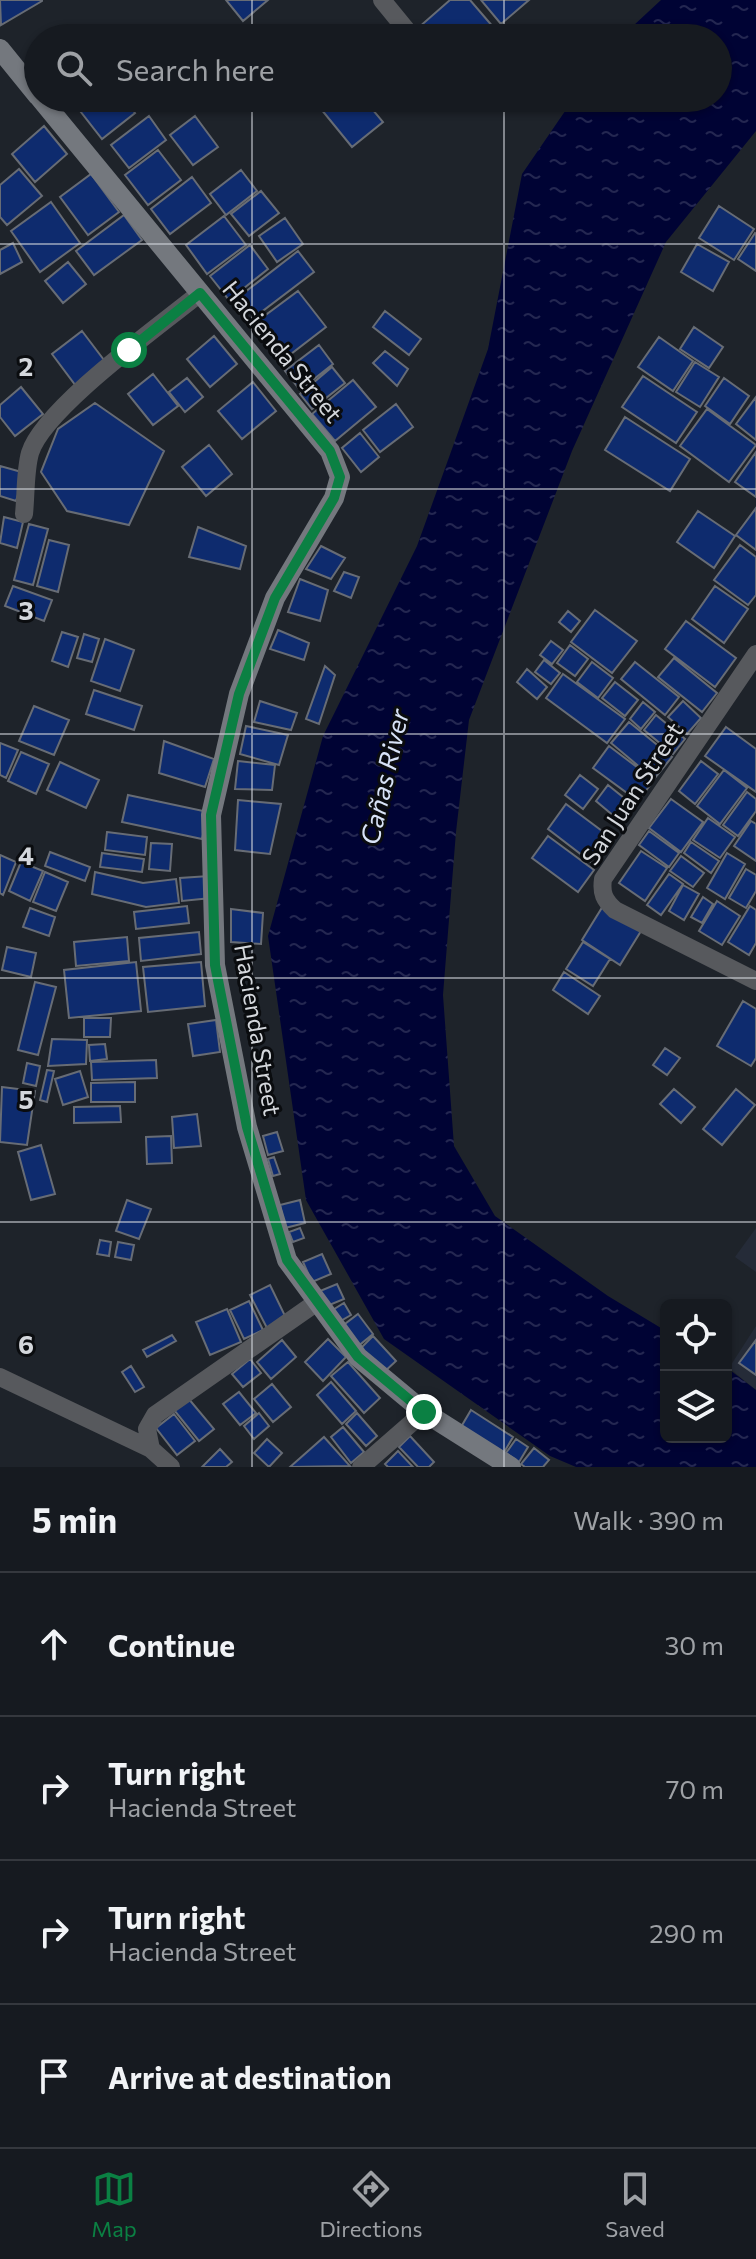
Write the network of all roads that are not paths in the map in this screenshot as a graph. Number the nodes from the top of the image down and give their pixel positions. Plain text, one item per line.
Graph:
1 (382, 0) edge
2 (402, 24) edge
3 (0, 49) edge
4 (24, 79) edge
5 (51, 112) edge
6 (200, 293) junction
7 (24, 514) dead end
8 (756, 654) edge
9 (756, 981) edge
10 (317, 1302) junction
11 (0, 1377) edge
12 (424, 1412) junction
13 (151, 1449) junction
14 (171, 1467) edge
15 (361, 1467) edge
16 (511, 1467) edge

1 - 2 street
3 - 4 street, Hacienda Street
5 - 6 street, Hacienda Street
6 - 7 street
6 - 10 street, Hacienda Street
8 - 9 street, San Juan Street
10 - 12 street, Hacienda Street
10 - 13 street
11 - 13 street
12 - 15 street
12 - 16 street, Hacienda Street
13 - 14 street

